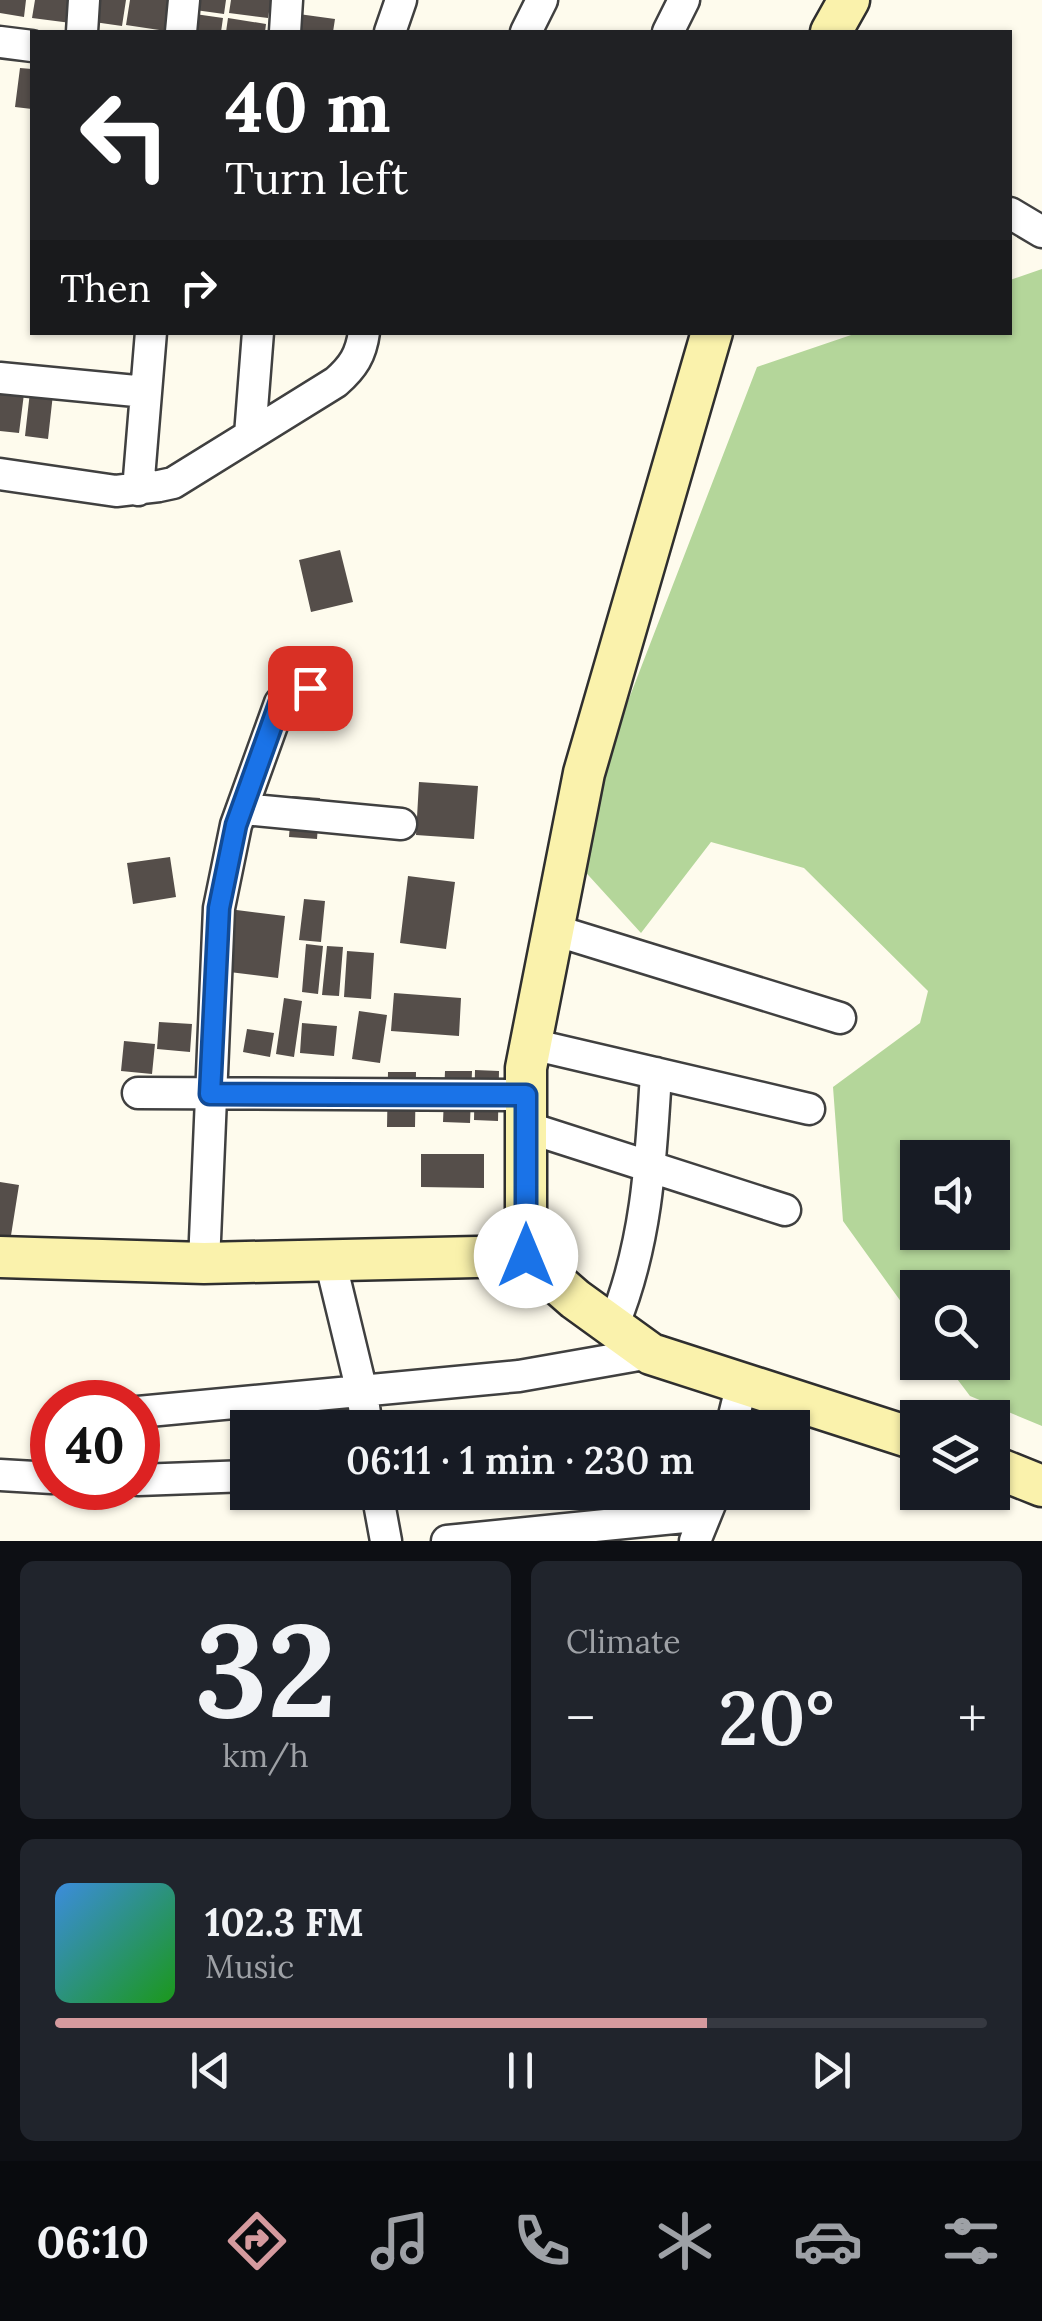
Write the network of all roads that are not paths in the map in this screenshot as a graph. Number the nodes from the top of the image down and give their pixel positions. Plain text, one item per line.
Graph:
1 (84, 0) edge
2 (184, 0) edge
3 (287, 0) edge
4 (401, 0) edge
5 (542, 0) edge
6 (684, 0) edge
7 (850, 0) edge
8 (82, 30) edge
9 (181, 30) edge
10 (285, 30) edge
11 (391, 30) edge
12 (527, 30) edge
13 (669, 30) edge
14 (833, 30) edge
15 (0, 42) edge
16 (30, 46) edge
17 (1012, 215) edge
18 (1042, 232) edge
19 (152, 335) edge
20 (258, 335) edge
21 (364, 335) edge
22 (711, 335) edge
23 (0, 378) edge
24 (146, 392) junction
25 (250, 435) junction
26 (0, 474) edge
27 (138, 490) junction
28 (331, 683) dead end
29 (242, 810) junction
30 (401, 824) dead end
31 (554, 930) junction
32 (840, 1018) dead end
33 (531, 1044) junction
34 (656, 1072) junction
35 (138, 1093) dead end
36 (210, 1094) junction
37 (810, 1109) dead end
38 (526, 1111) junction
39 (650, 1166) junction
40 (786, 1210) dead end
41 (526, 1256) junction
42 (0, 1258) edge
43 (330, 1260) junction
44 (204, 1262) junction
45 (613, 1326) junction
46 (650, 1353) junction
47 (742, 1383) junction
48 (362, 1392) junction
49 (160, 1410) edge
50 (364, 1410) edge
51 (736, 1410) edge
52 (900, 1434) edge
53 (1010, 1473) edge
54 (0, 1476) edge
55 (30, 1477) edge
56 (230, 1477) edge
57 (160, 1479) edge
58 (1042, 1486) edge
59 (380, 1510) edge
60 (690, 1529) edge
61 (386, 1541) edge
62 (447, 1541) edge

1 - 8 street
2 - 9 street
3 - 10 street
4 - 11 street
5 - 12 street
6 - 13 street
7 - 14 street
15 - 16 street
17 - 18 street
19 - 24 street
20 - 25 street
21 - 25 street
22 - 31 street
23 - 24 street
24 - 27 street
25 - 27 street
26 - 27 street
28 - 29 street
29 - 30 street
29 - 36 street
31 - 32 street
31 - 33 street
33 - 34 street
33 - 38 street
34 - 37 street
34 - 39 street
35 - 36 street
36 - 38 street
36 - 44 street
38 - 39 street
38 - 41 street
39 - 40 street
39 - 45 street
41 - 43 street
41 - 45 street
42 - 44 street
43 - 44 street
43 - 48 street
45 - 46 street
46 - 47 street
46 - 48 street
47 - 51 street
47 - 52 street
48 - 49 street
48 - 50 street
53 - 58 street
54 - 55 street
56 - 57 street
59 - 61 street
60 - 62 street

